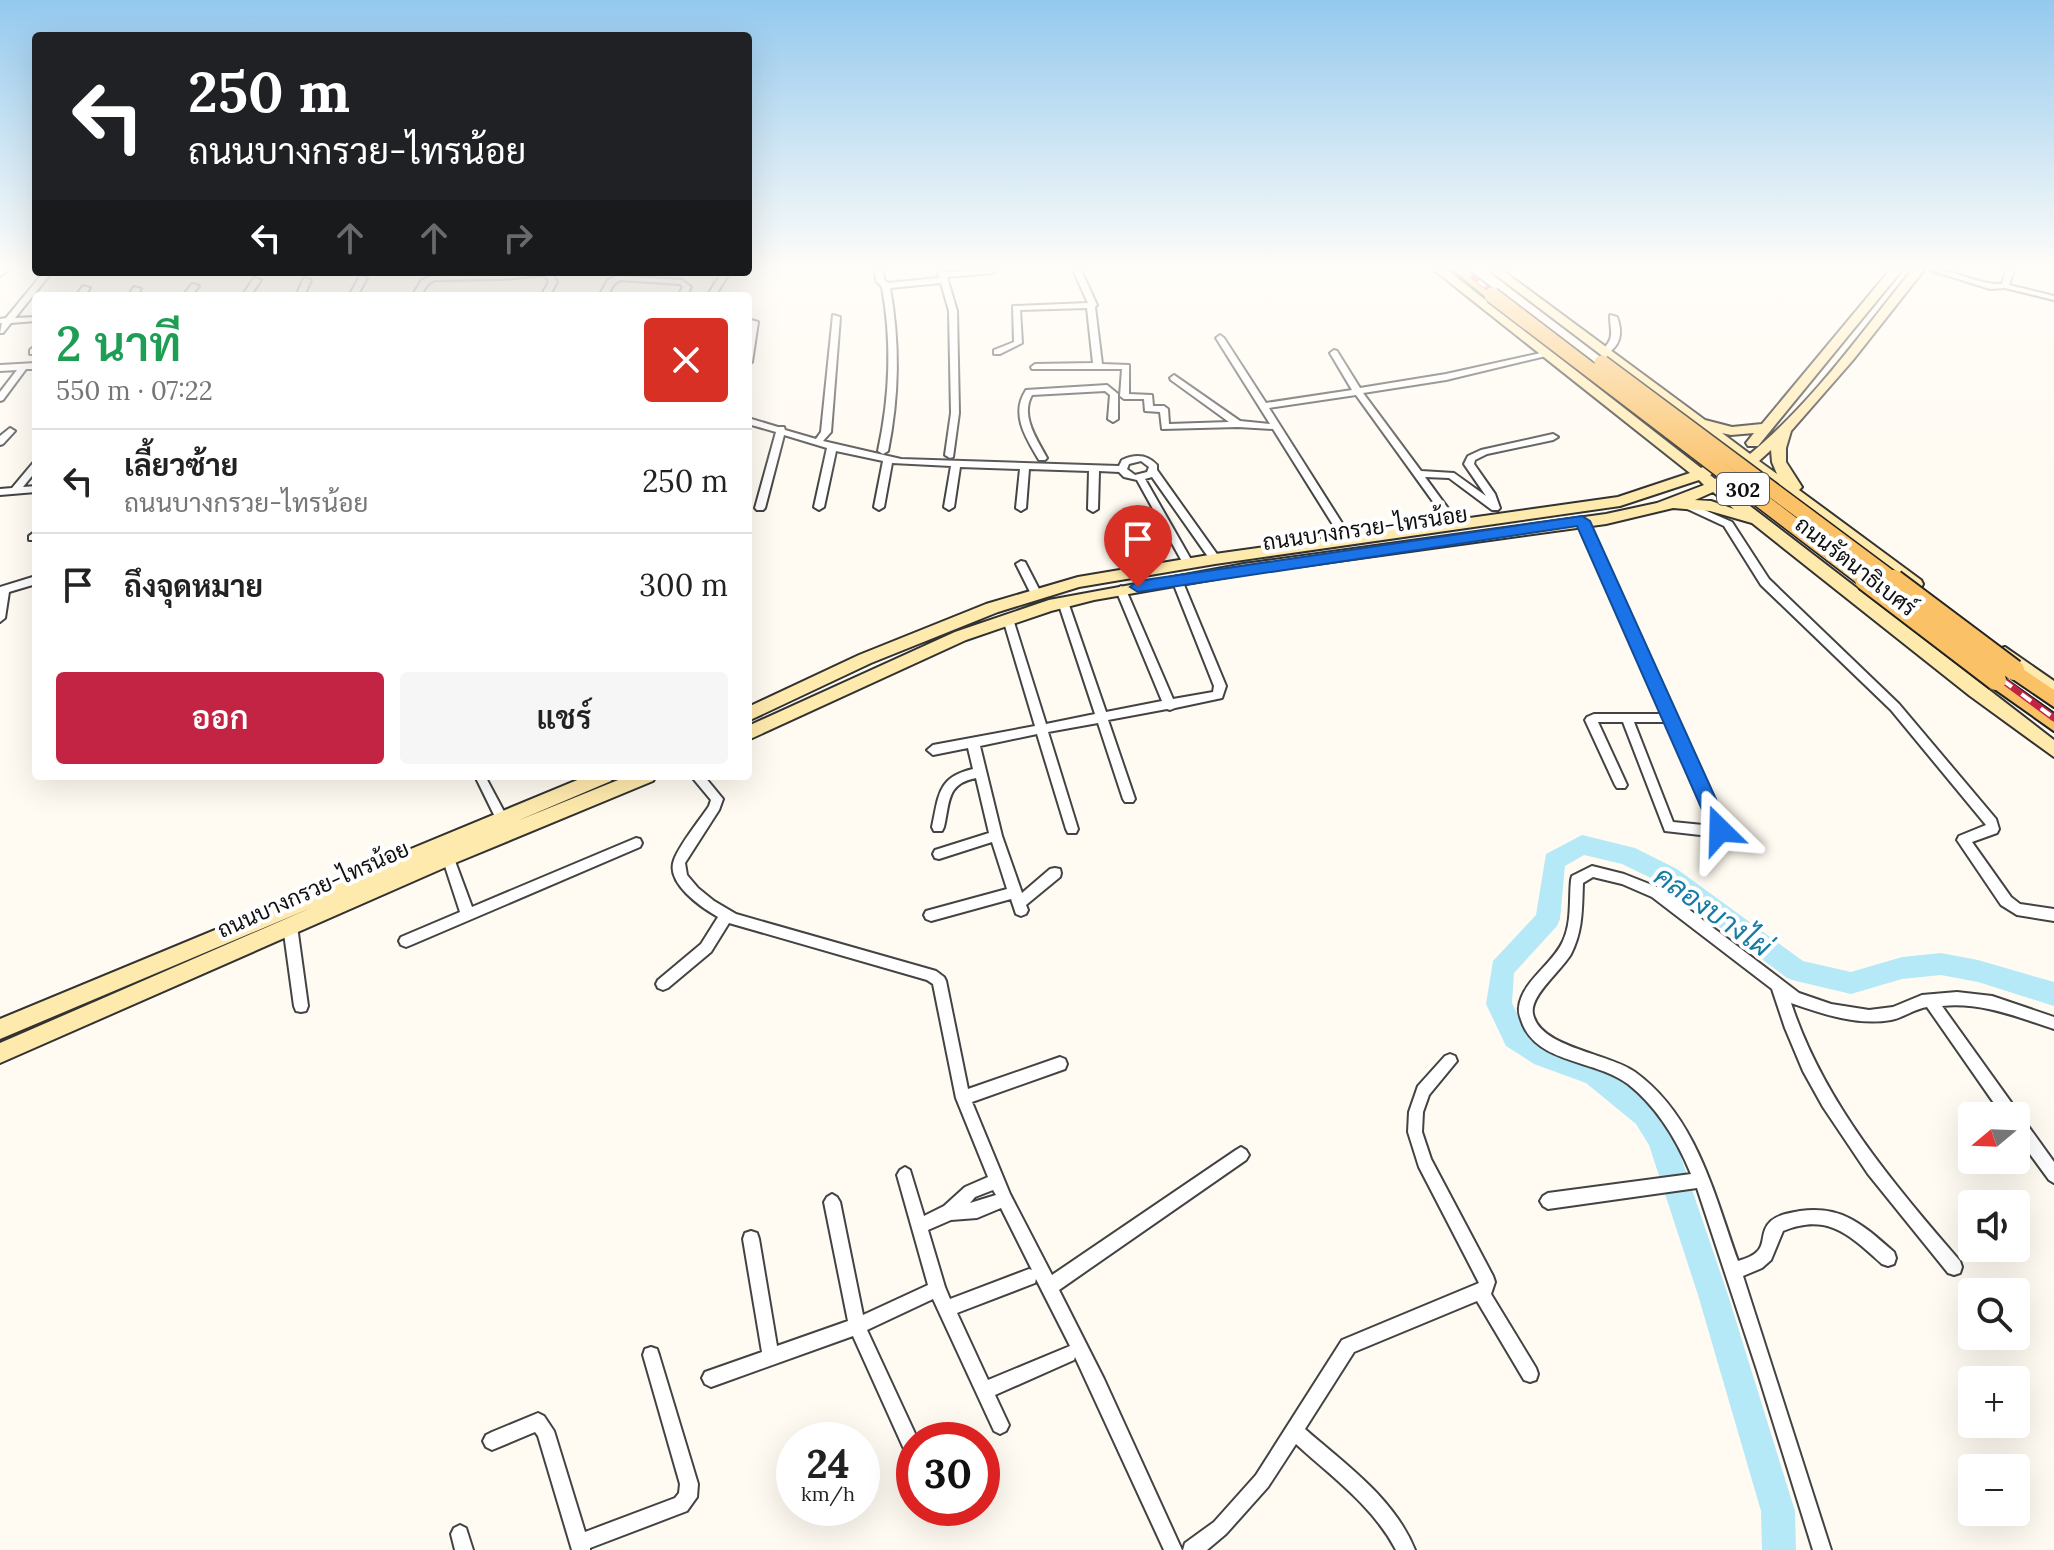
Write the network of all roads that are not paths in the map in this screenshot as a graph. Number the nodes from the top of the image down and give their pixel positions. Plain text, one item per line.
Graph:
1 (833, 342) edge
2 (891, 342) edge
3 (954, 342) edge
4 (1018, 342) edge
5 (1095, 342) edge
6 (1223, 342) edge
7 (1533, 342) edge
8 (1564, 342) edge
9 (1592, 342) edge
10 (1615, 342) edge
11 (1837, 342) edge
12 (1858, 342) edge
13 (997, 352) dead end
14 (1605, 352) junction
15 (1334, 353) dead end
16 (1547, 353) junction
17 (32, 366) edge
18 (1098, 366) junction
19 (23, 367) junction
20 (1035, 367) dead end
21 (0, 368) edge
22 (1174, 378) dead end
23 (1642, 381) junction
24 (1595, 391) junction
25 (1358, 392) junction
26 (0, 398) edge
27 (1667, 400) junction
28 (1263, 406) junction
29 (752, 413) edge
30 (1113, 419) dead end
31 (752, 422) edge
32 (1791, 423) junction
33 (1238, 424) junction
34 (1277, 427) junction
35 (1768, 427) junction
36 (781, 429) junction
37 (10, 431) dead end
38 (1553, 437) dead end
39 (821, 438) junction
40 (0, 442) edge
41 (1663, 444) junction
42 (832, 447) junction
43 (886, 455) junction
44 (1743, 457) junction
45 (1042, 458) junction
46 (953, 459) junction
47 (1025, 465) junction
48 (1123, 465) junction
49 (1094, 467) junction
50 (32, 470) edge
51 (1153, 471) junction
52 (1702, 473) junction
53 (1418, 474) junction
54 (1140, 478) junction
55 (1716, 485) junction
56 (1665, 486) junction
57 (32, 489) edge
58 (15, 490) junction
59 (0, 492) edge
60 (1679, 501) junction
61 (1493, 505) junction
62 (819, 507) dead end
63 (879, 507) dead end
64 (949, 507) dead end
65 (760, 508) dead end
66 (1021, 508) dead end
67 (1093, 509) dead end
68 (1820, 515) junction
69 (1503, 519) junction
70 (1582, 521) junction
71 (1194, 526) junction
72 (1456, 526) junction
73 (1766, 526) junction
74 (1170, 531) junction
75 (1849, 534) junction
76 (1349, 542) junction
77 (1802, 556) junction
78 (1215, 559) junction
79 (1188, 563) junction
80 (1021, 564) dead end
81 (1177, 580) junction
82 (32, 581) edge
83 (1121, 590) junction
84 (1036, 593) junction
85 (1063, 602) junction
86 (0, 618) edge
87 (1008, 619) junction
88 (2005, 675) junction
89 (2054, 690) edge
90 (2054, 700) edge
91 (1170, 706) junction
92 (752, 712) edge
93 (1104, 718) junction
94 (1627, 718) junction
95 (1671, 718) junction
96 (2021, 724) junction
97 (2054, 724) edge
98 (1041, 729) junction
99 (752, 731) edge
100 (973, 743) junction
101 (933, 750) dead end
102 (2054, 750) edge
103 (2054, 757) edge
104 (979, 772) junction
105 (482, 780) edge
106 (595, 780) edge
107 (637, 780) edge
108 (700, 780) edge
109 (1621, 785) dead end
110 (1129, 799) dead end
111 (502, 819) junction
112 (938, 827) dead end
113 (1072, 829) dead end
114 (996, 836) junction
115 (636, 843) dead end
116 (939, 854) dead end
117 (448, 857) junction
118 (1055, 873) dead end
119 (1018, 903) junction
120 (468, 915) junction
121 (931, 915) dead end
122 (2054, 915) edge
123 (726, 916) junction
124 (290, 926) junction
125 (406, 941) dead end
126 (663, 984) dead end
127 (1778, 985) junction
128 (1930, 1000) junction
129 (301, 1006) dead end
130 (2054, 1023) edge
131 (0, 1029) edge
132 (0, 1053) edge
133 (1450, 1061) dead end
134 (1060, 1064) dead end
135 (963, 1098) junction
136 (2002, 1102) edge
137 (2030, 1142) edge
138 (1241, 1155) dead end
139 (905, 1175) dead end
140 (2054, 1175) edge
141 (998, 1180) junction
142 (1695, 1182) junction
143 (1005, 1199) junction
144 (1548, 1201) dead end
145 (832, 1202) dead end
146 (950, 1212) junction
147 (919, 1226) junction
148 (751, 1239) dead end
149 (1888, 1258) dead end
150 (1954, 1267) dead end
151 (1733, 1270) junction
152 (1029, 1277) dead end
153 (1049, 1287) junction
154 (937, 1289) junction
155 (1480, 1291) junction
156 (946, 1309) junction
157 (857, 1326) junction
158 (1068, 1354) dead end
159 (651, 1355) dead end
160 (771, 1357) junction
161 (1530, 1374) dead end
162 (711, 1378) dead end
163 (984, 1391) junction
164 (900, 1422) edge
165 (999, 1422) edge
166 (1293, 1430) junction
167 (492, 1441) dead end
168 (580, 1546) edge
169 (1173, 1550) edge
170 (1192, 1550) edge
171 (1406, 1550) edge
172 (1822, 1550) edge

1 - 39 street
2 - 43 street
3 - 46 street
4 - 13 street
5 - 18 street
6 - 28 street
7 - 16 main road, ถนนรัตนาธิเบศร์ / 302
8 - 88 main road, ถนนรัตนาธิเบศร์ / 302, bridge
9 - 14 main road, ถนนรัตนาธิเบศร์ / 302
10 - 14 street
11 - 35 main road, ถนนบางกรวย-ไทรน้อย
12 - 32 main road, ถนนบางกรวย-ไทรน้อย
14 - 23 main road, ถนนรัตนาธิเบศร์ / 302
15 - 25 street
16 - 24 main road, ถนนรัตนาธิเบศร์ / 302
16 - 25 street
17 - 19 street
18 - 20 street
18 - 33 street
19 - 21 street
19 - 26 street
22 - 33 street
23 - 24 main road
23 - 27 main road, ถนนรัตนาธิเบศร์ / 302
24 - 41 main road, ถนนรัตนาธิเบศร์ / 302
25 - 28 street
25 - 53 street
27 - 35 main road
27 - 44 main road, ถนนรัตนาธิเบศร์ / 302
28 - 34 street
29 - 39 street
30 - 45 street
31 - 36 street
32 - 44 main road, ถนนบางกรวย-ไทรน้อย
32 - 68 main road
33 - 34 street
34 - 76 street
35 - 44 main road, ถนนบางกรวย-ไทรน้อย
36 - 39 street
36 - 65 street
37 - 40 street
38 - 61 street
39 - 42 street
39 - 43 street
41 - 52 main road, ถนนรัตนาธิเบศร์ / 302
41 - 56 main road
42 - 43 street
42 - 62 street
43 - 46 street
43 - 63 street
44 - 52 main road, ถนนบางกรวย-ไทรน้อย
44 - 55 main road, ถนนบางกรวย-ไทรน้อย
44 - 68 main road, ถนนรัตนาธิเบศร์ / 302
45 - 46 street
45 - 48 street
46 - 47 street
46 - 64 street
47 - 49 street
47 - 66 street
48 - 49 street
48 - 51 street
48 - 54 street
49 - 67 street
50 - 58 street
51 - 54 street
51 - 71 street
52 - 55 main road, ถนนรัตนาธิเบศร์ / 302
52 - 56 main road, ถนนบางกรวย-ไทรน้อย
53 - 61 street
53 - 72 street
54 - 74 street
55 - 60 main road, ถนนบางกรวย-ไทรน้อย
55 - 73 main road, ถนนรัตนาธิเบศร์ / 302
56 - 60 main road
56 - 69 main road, ถนนบางกรวย-ไทรน้อย
57 - 58 street
58 - 59 street
60 - 70 main road, ถนนบางกรวย-ไทรน้อย
60 - 73 main road
60 - 122 street
61 - 69 street
68 - 75 main road, ถนนรัตนาธิเบศร์ / 302
69 - 72 main road, ถนนบางกรวย-ไทรน้อย
70 - 81 main road, ถนนบางกรวย-ไทรน้อย
70 - 95 street
71 - 74 street
71 - 78 street
72 - 76 main road, ถนนบางกรวย-ไทรน้อย
73 - 77 main road, ถนนรัตนาธิเบศร์ / 302
74 - 79 street
75 - 77 main road
75 - 89 main road, ถนนรัตนาธิเบศร์ / 302
76 - 78 main road, ถนนบางกรวย-ไทรน้อย
77 - 96 main road, ถนนรัตนาธิเบศร์ / 302
78 - 79 main road, ถนนบางกรวย-ไทรน้อย
79 - 84 main road, ถนนบางกรวย-ไทรน้อย
80 - 84 street
81 - 83 main road, ถนนบางกรวย-ไทรน้อย
81 - 91 street
82 - 86 street
83 - 85 main road, ถนนบางกรวย-ไทรน้อย
83 - 91 street
84 - 92 main road, ถนนบางกรวย-ไทรน้อย
85 - 87 main road, ถนนบางกรวย-ไทรน้อย
85 - 93 street
87 - 98 street
87 - 99 main road, ถนนบางกรวย-ไทรน้อย
88 - 90 main road, ถนนรัตนาธิเบศร์ / 302
88 - 97 main road, ถนนรัตนาธิเบศร์ / 302
91 - 93 street
93 - 98 street
93 - 110 street
94 - 95 street
94 - 95 street
94 - 109 street
96 - 102 main road, ถนนรัตนาธิเบศร์ / 302
96 - 103 main road
98 - 100 street
98 - 113 street
100 - 101 street
100 - 104 street
104 - 112 street
104 - 114 street
105 - 111 street
106 - 111 main road, ถนนบางกรวย-ไทรน้อย
107 - 117 main road, ถนนบางกรวย-ไทรน้อย
108 - 123 street
111 - 131 main road, ถนนบางกรวย-ไทรน้อย
114 - 116 street
114 - 119 street
115 - 120 street
117 - 120 street
117 - 124 main road, ถนนบางกรวย-ไทรน้อย
118 - 119 street
119 - 121 street
120 - 125 street
123 - 126 street
123 - 135 street
124 - 129 street
124 - 132 main road, ถนนบางกรวย-ไทรน้อย
127 - 128 street
127 - 142 street
127 - 150 street
128 - 130 street
128 - 136 street
133 - 155 street
134 - 135 street
135 - 141 street
137 - 140 street
138 - 153 street
139 - 147 street
141 - 143 street
141 - 146 street
142 - 144 street
142 - 151 street
143 - 146 street
143 - 153 street
145 - 157 street
146 - 147 street
147 - 154 street
148 - 160 street
149 - 151 street
151 - 172 street
152 - 156 street
153 - 169 street
154 - 156 street
154 - 157 street
155 - 161 street
155 - 166 street
156 - 163 street
157 - 160 street
157 - 164 street
158 - 163 street
159 - 168 street
160 - 162 street
163 - 165 street
166 - 170 street
166 - 171 street
167 - 168 street

